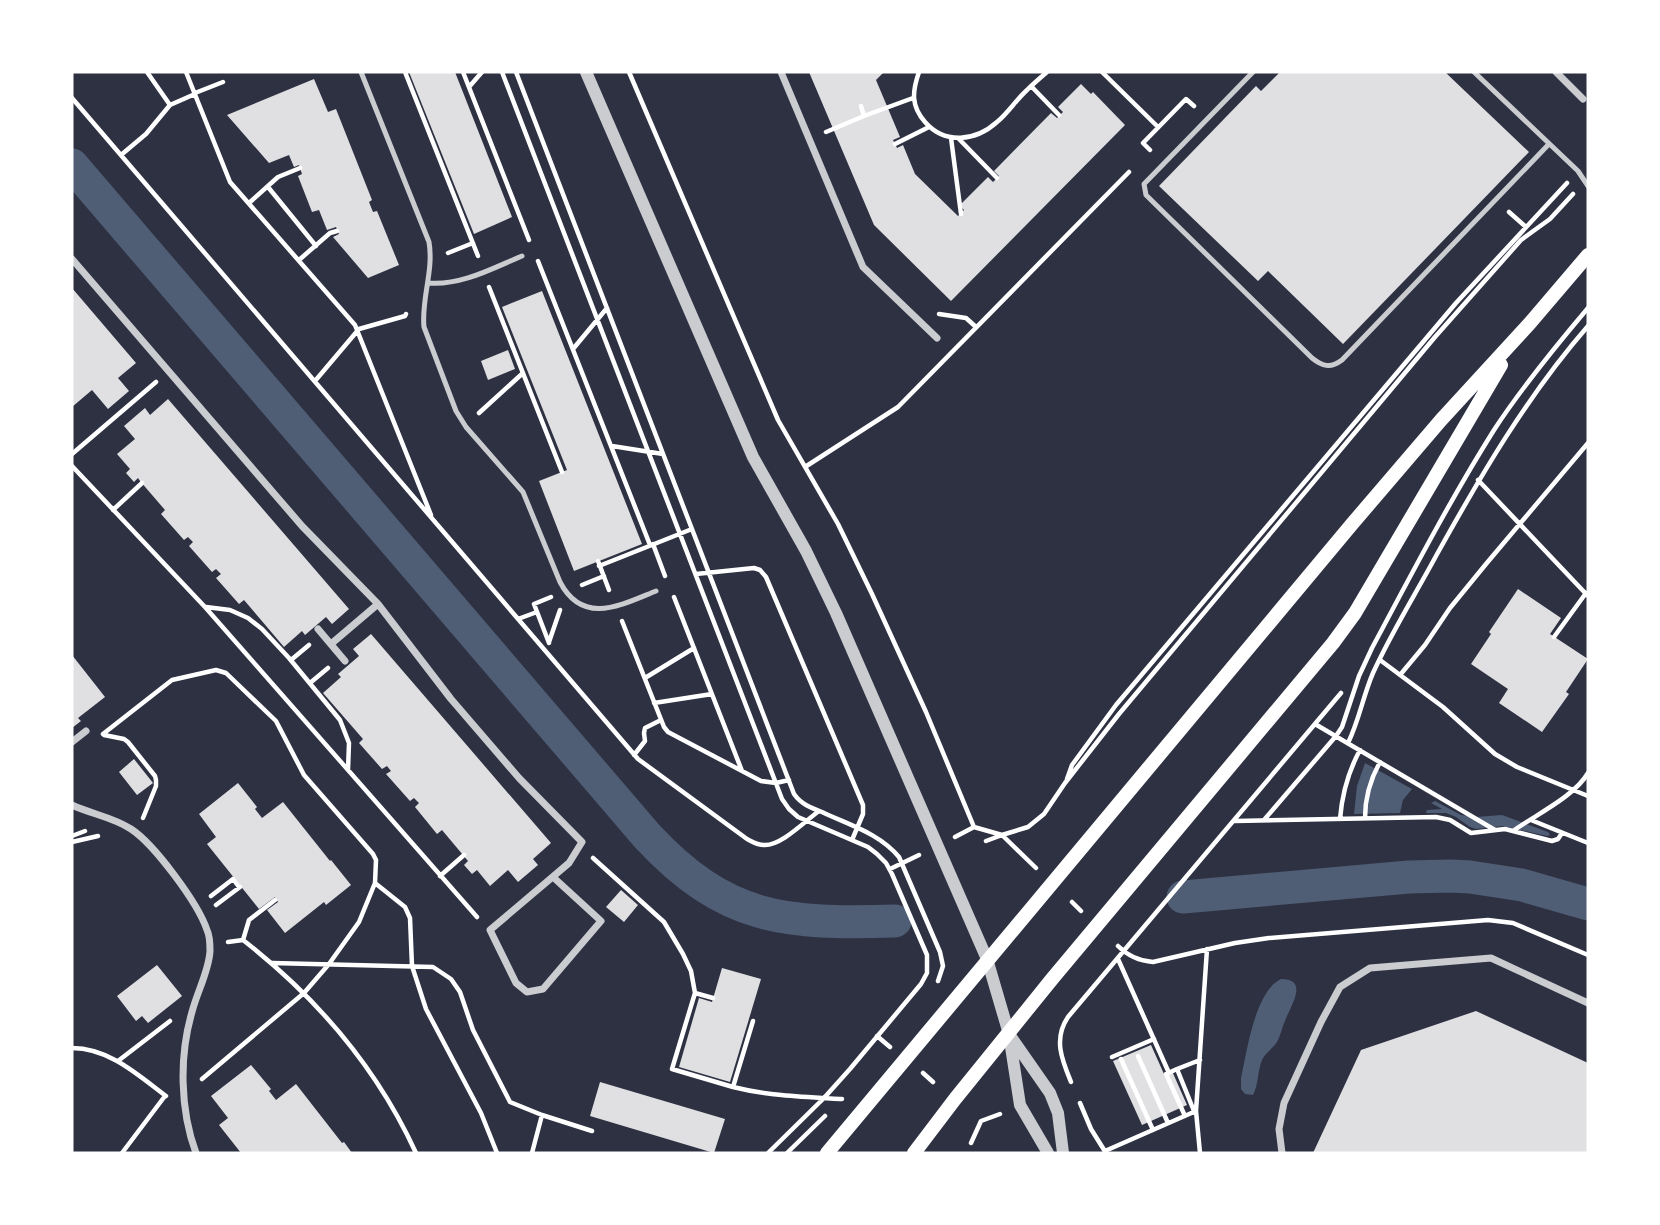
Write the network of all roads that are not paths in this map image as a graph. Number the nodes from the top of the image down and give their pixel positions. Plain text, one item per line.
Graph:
1 (361, 72) edge
2 (586, 72) edge
3 (781, 72) edge
4 (1253, 72) edge
5 (1474, 72) edge
6 (1556, 72) edge
7 (1583, 99) dead end
8 (1549, 144) junction
9 (1587, 182) edge
10 (1588, 248) edge
11 (1588, 255) edge
12 (522, 256) dead end
13 (72, 259) edge
14 (1578, 267) junction
15 (428, 283) junction
16 (1530, 323) junction
17 (937, 338) dead end
18 (656, 591) dead end
19 (379, 604) junction
20 (318, 629) dead end
21 (331, 644) junction
22 (345, 661) dead end
23 (86, 731) road end
24 (72, 742) edge
25 (72, 805) edge
26 (553, 877) junction
27 (987, 960) junction
28 (1588, 1003) edge
29 (1009, 1034) junction
30 (195, 1153) edge
31 (827, 1153) edge
32 (914, 1153) edge
33 (1048, 1153) edge
34 (1063, 1153) edge
35 (1282, 1153) edge

1 - 15 lane
2 - 27 street
3 - 17 street
4 - 8 lane
5 - 8 lane
6 - 7 street
8 - 9 lane
10 - 14 lane
11 - 14 main road
12 - 15 lane
13 - 19 street
14 - 16 main road
15 - 18 lane
16 - 27 main road
16 - 29 main road
19 - 21 street
19 - 26 street
20 - 21 street
21 - 22 street
23 - 24 street
25 - 30 street
26 - 26 street
27 - 29 street
27 - 31 main road
28 - 35 street
29 - 32 main road
29 - 33 street
29 - 34 street

